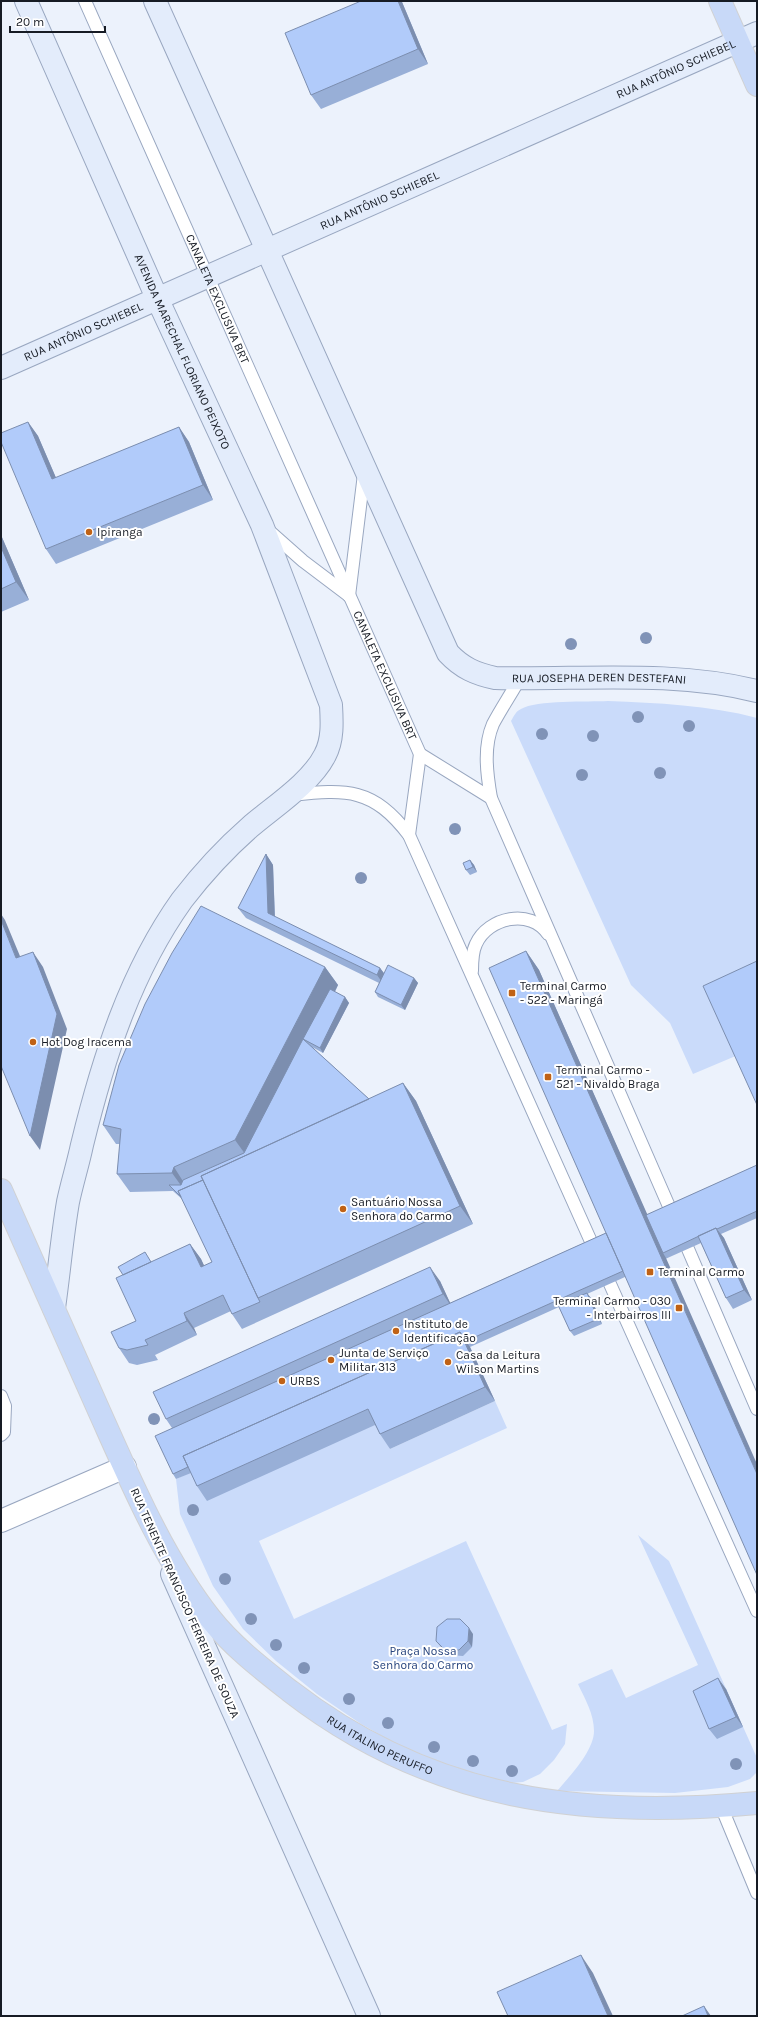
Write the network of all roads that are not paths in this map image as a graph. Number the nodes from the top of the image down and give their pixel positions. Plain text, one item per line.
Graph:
1 (26, 1) edge
2 (85, 1) edge
3 (154, 1) edge
4 (720, 1) edge
5 (757, 33) edge
6 (738, 41) junction
7 (757, 85) edge
8 (267, 250) junction
9 (207, 276) junction
10 (157, 298) junction
11 (1, 368) edge
12 (365, 467) junction
13 (262, 525) junction
14 (349, 596) junction
15 (520, 678) junction
16 (757, 691) edge
17 (420, 754) junction
18 (287, 795) junction
19 (491, 798) junction
20 (409, 834) junction
21 (554, 944) junction
22 (472, 976) junction
23 (1, 1190) edge
24 (671, 1211) edge
25 (593, 1246) edge
26 (688, 1249) edge
27 (610, 1284) edge
28 (54, 1308) junction
29 (1, 1396) edge
30 (757, 1409) edge
31 (1, 1435) edge
32 (124, 1467) junction
33 (1, 1522) edge
34 (757, 1611) edge
35 (757, 1803) edge
36 (721, 1806) junction
37 (757, 1893) edge
38 (369, 2016) edge

1 - 10 street, AVENIDA MARECHAL FLORIANO PEIXOTO
2 - 9 lane, CANALETA EXCLUSIVA BRT
3 - 8 street
4 - 6 main road
5 - 6 street, RUA ANTÔNIO SCHIEBEL
6 - 7 main road
6 - 8 street, RUA ANTÔNIO SCHIEBEL
8 - 9 street, RUA ANTÔNIO SCHIEBEL
8 - 12 street
9 - 10 street, RUA ANTÔNIO SCHIEBEL
9 - 14 lane, CANALETA EXCLUSIVA BRT
10 - 11 street, RUA ANTÔNIO SCHIEBEL
10 - 13 street, AVENIDA MARECHAL FLORIANO PEIXOTO
12 - 14 lane, CANALETA EXCLUSIVA BRT
12 - 15 street, RUA JOSEPHA DEREN DESTEFANI
13 - 14 lane, CANALETA EXCLUSIVA BRT
13 - 18 street, AVENIDA MARECHAL FLORIANO PEIXOTO
14 - 17 lane, CANALETA EXCLUSIVA BRT
15 - 16 street, RUA JOSEPHA DEREN DESTEFANI
15 - 19 lane
17 - 19 lane
17 - 20 lane
18 - 20 lane
18 - 28 street
19 - 21 lane
20 - 22 lane
21 - 22 lane
21 - 24 lane
22 - 25 lane
23 - 28 main road, RUA TENENTE FRANCISCO FERREIRA DE SOUZA
26 - 30 lane
27 - 34 lane
28 - 32 main road, RUA TENENTE FRANCISCO FERREIRA DE SOUZA
29 - 31 lane
32 - 33 street
32 - 36 main road, RUA ITALINO PERUFFO
32 - 38 street, RUA TENENTE FRANCISCO FERREIRA DE SOUZA
35 - 36 main road, RUA ITALINO PERUFFO
36 - 37 lane

